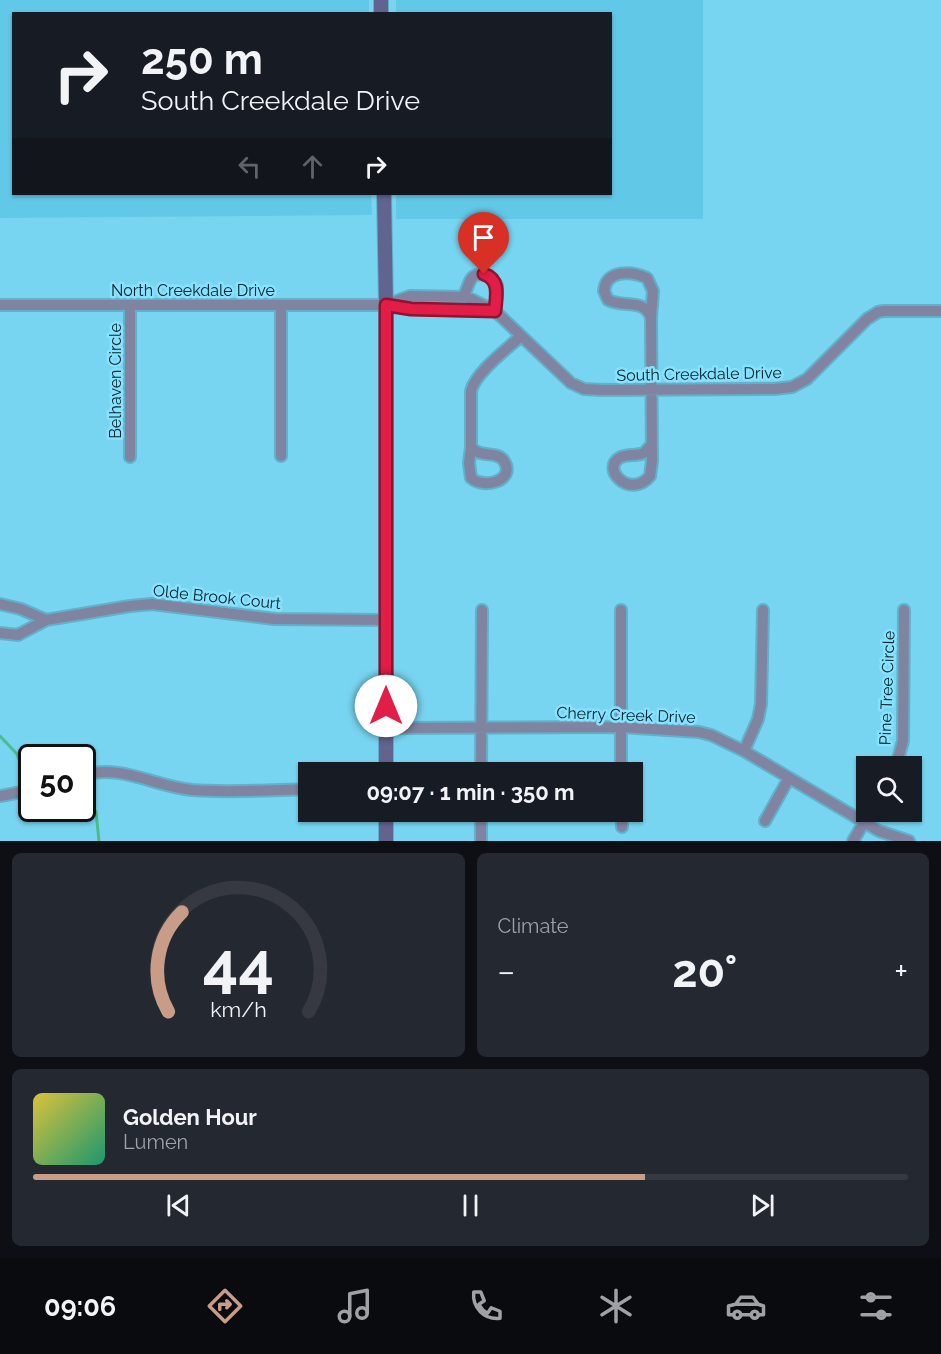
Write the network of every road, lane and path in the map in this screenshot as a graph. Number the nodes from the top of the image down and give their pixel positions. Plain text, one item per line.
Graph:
1 (384, 195) edge
2 (463, 297) junction
3 (0, 305) edge
4 (130, 305) junction
5 (281, 305) junction
6 (386, 305) junction
7 (495, 311) junction
8 (941, 311) edge
9 (651, 317) junction
10 (521, 336) junction
11 (650, 390) junction
12 (651, 445) dead end
13 (471, 447) dead end
14 (281, 456) dead end
15 (130, 457) dead end
16 (0, 604) edge
17 (482, 610) dead end
18 (621, 610) dead end
19 (763, 610) dead end
20 (904, 610) dead end
21 (46, 620) junction
22 (386, 620) junction
23 (0, 633) edge
24 (621, 727) junction
25 (386, 728) junction
26 (482, 728) junction
27 (744, 751) junction
28 (899, 756) edge
29 (386, 762) edge
30 (481, 762) edge
31 (621, 762) edge
32 (96, 773) edge
33 (789, 778) junction
34 (298, 789) edge
35 (18, 793) edge
36 (0, 796) edge
37 (856, 811) edge
38 (765, 821) dead end
39 (386, 822) edge
40 (481, 822) edge
41 (622, 822) edge
42 (864, 822) edge
43 (872, 822) edge
44 (622, 827) dead end
45 (386, 841) edge
46 (481, 841) edge
47 (853, 841) edge
48 (909, 841) edge

1 - 6 main road
2 - 6 street, South Creekdale Drive
2 - 7 street, South Creekdale Drive
2 - 7 street
3 - 4 street, North Creekdale Drive
4 - 5 street, North Creekdale Drive
4 - 15 street, Belhaven Circle
5 - 6 street, North Creekdale Drive
5 - 14 street
6 - 7 street
6 - 22 main road
7 - 10 street, South Creekdale Drive
8 - 11 street, South Creekdale Drive
9 - 9 street
9 - 11 street
10 - 11 street, South Creekdale Drive
10 - 13 street
11 - 12 street
16 - 21 street
17 - 26 street
18 - 24 street
19 - 27 street
20 - 28 street, Pine Tree Circle
21 - 22 street, Olde Brook Court
21 - 23 street, Olde Brook Court
22 - 25 main road
24 - 26 street, Cherry Creek Drive
24 - 27 street, Cherry Creek Drive
24 - 31 street
25 - 26 street, Cherry Creek Drive
25 - 29 main road
26 - 30 street
27 - 33 street, Cherry Creek Drive
32 - 34 street
33 - 37 street, Cherry Creek Drive
33 - 38 street
35 - 36 street
39 - 45 main road
40 - 46 street
41 - 44 street
42 - 47 street
43 - 48 street, Cherry Creek Drive

